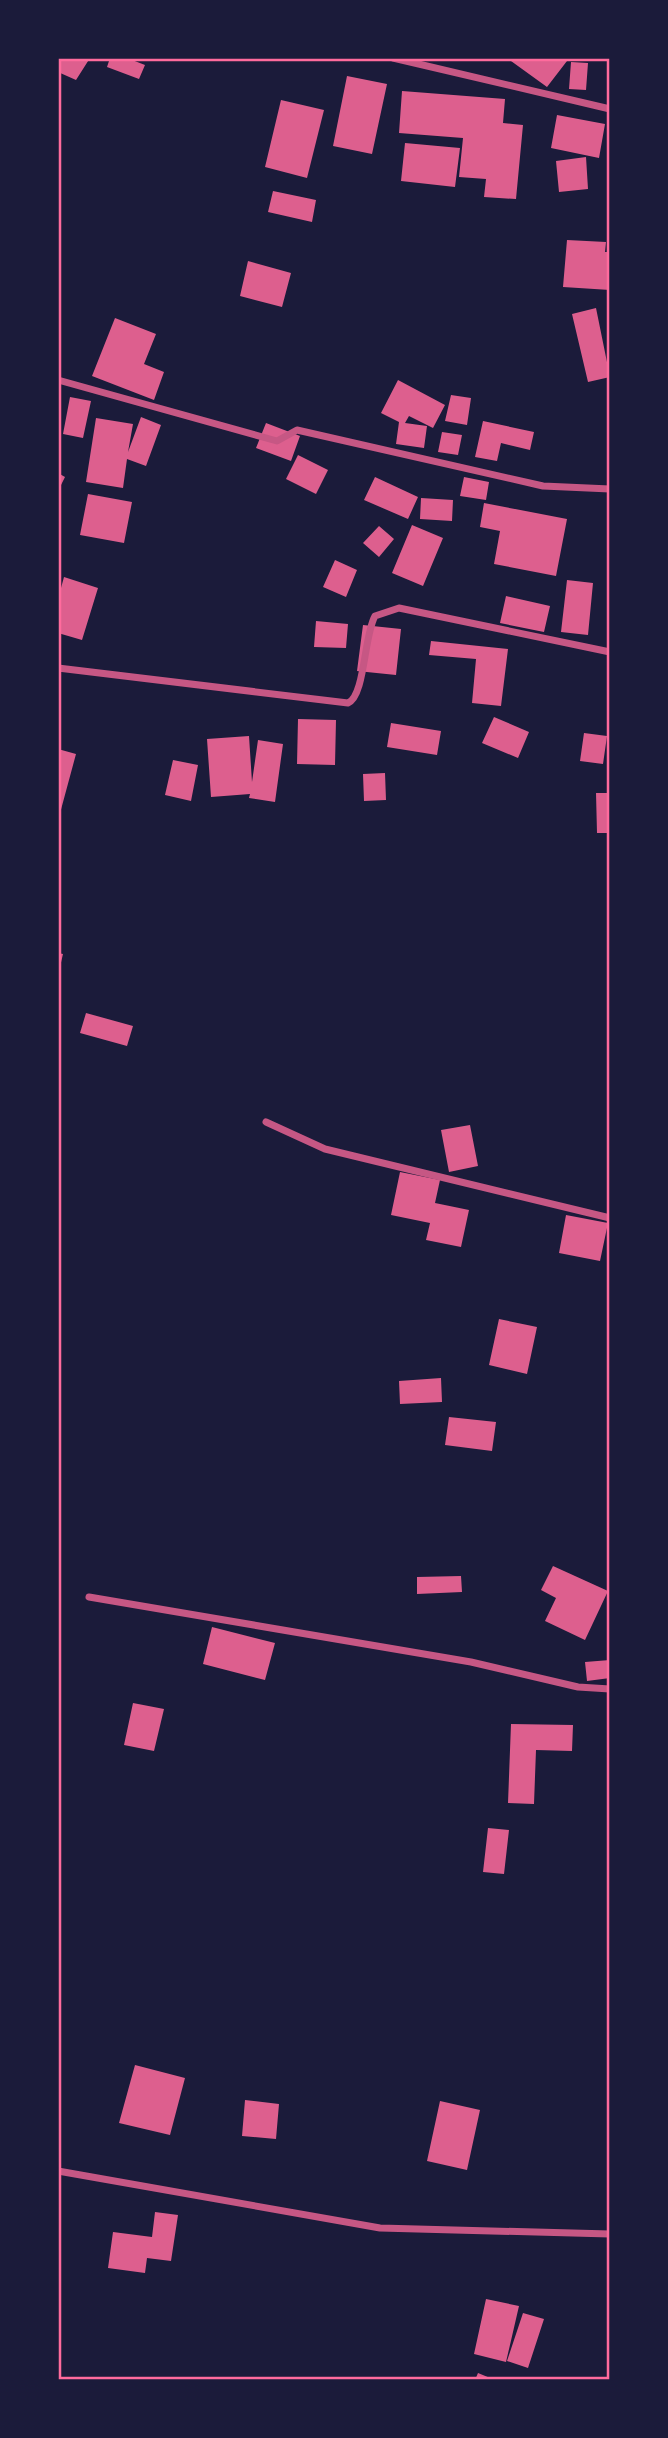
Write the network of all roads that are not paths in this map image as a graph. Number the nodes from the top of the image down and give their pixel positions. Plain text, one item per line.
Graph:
1 (393, 58) edge
2 (610, 109) edge
3 (58, 380) edge
4 (610, 489) edge
5 (610, 652) edge
6 (58, 668) edge
7 (266, 1122) dead end
8 (610, 1218) edge
9 (89, 1597) dead end
10 (610, 1689) edge
11 (58, 2171) edge
12 (610, 2234) edge

1 - 2 street
3 - 4 street
5 - 6 street
7 - 8 street
9 - 10 street
11 - 12 street

